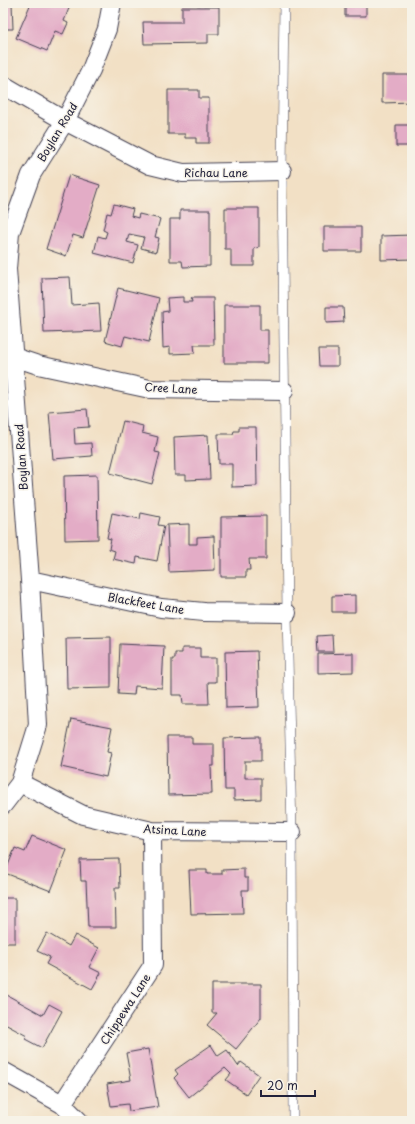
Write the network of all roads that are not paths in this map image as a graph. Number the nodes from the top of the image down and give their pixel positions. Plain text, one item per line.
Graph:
1 (112, 3) edge
2 (284, 3) edge
3 (5, 86) dead end
4 (65, 121) junction
5 (282, 171) junction
6 (14, 357) junction
7 (284, 391) junction
8 (30, 580) junction
9 (287, 613) junction
10 (20, 783) junction
11 (3, 805) edge
12 (152, 831) junction
13 (292, 832) junction
14 (3, 1071) edge
15 (62, 1104) junction
16 (78, 1121) edge
17 (293, 1121) edge

1 - 4 street, Boylan Road
2 - 5 lane
3 - 4 street, Richau Lane
4 - 5 street, Richau Lane
4 - 6 street, Boylan Road
5 - 7 lane
6 - 7 street, Cree Lane
6 - 8 street, Boylan Road
7 - 9 lane
8 - 9 street, Blackfeet Lane
8 - 10 street, Boylan Road
9 - 13 lane
10 - 11 street, Boylan Road
10 - 12 street, Atsina Lane
12 - 13 street, Atsina Lane
12 - 15 street, Chippewa Lane
13 - 17 lane
14 - 15 street
15 - 16 street

